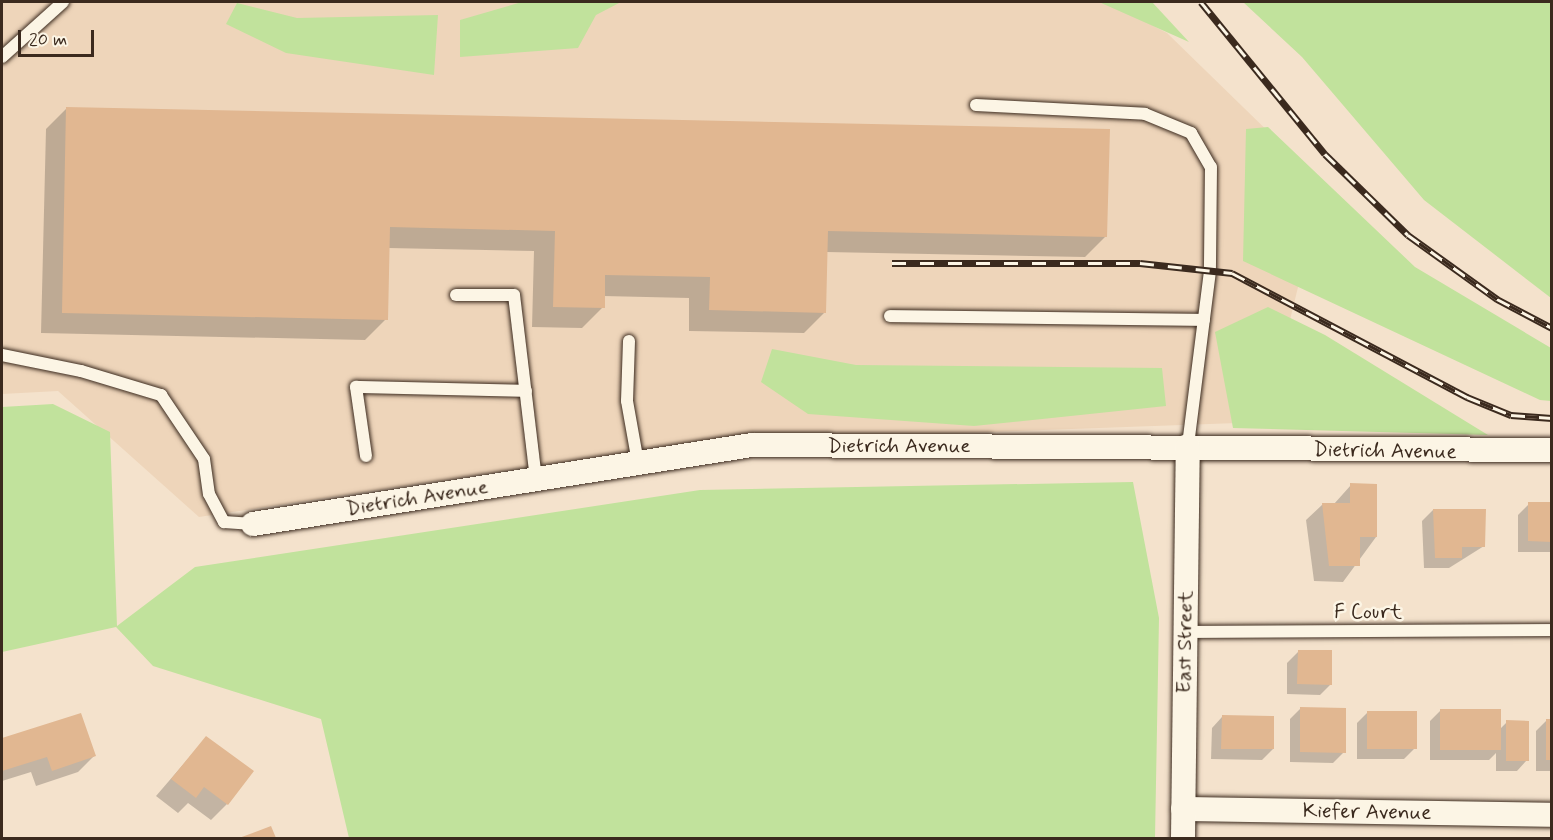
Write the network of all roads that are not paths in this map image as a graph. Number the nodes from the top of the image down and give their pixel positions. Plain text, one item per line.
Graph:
1 (63, 2) edge
2 (2, 57) edge
3 (976, 105) dead end
4 (456, 295) dead end
5 (890, 316) dead end
6 (1204, 320) junction
7 (629, 341) dead end
8 (2, 355) edge
9 (526, 391) junction
10 (1188, 446) junction
11 (1551, 450) edge
12 (366, 456) dead end
13 (638, 463) junction
14 (536, 479) junction
15 (253, 524) joint
16 (1551, 630) edge
17 (1186, 632) junction
18 (1183, 809) junction
19 (1551, 815) edge
20 (1183, 838) edge

1 - 2 lane
3 - 6 lane
4 - 9 lane
5 - 6 lane
6 - 10 lane
7 - 13 lane
8 - 15 lane
9 - 12 lane
9 - 14 lane
10 - 11 street, Dietrich Avenue
10 - 13 street, Dietrich Avenue
10 - 17 street, East Street
13 - 14 street, Dietrich Avenue
14 - 15 street, Dietrich Avenue
16 - 17 lane, F Court
17 - 18 street, East Street
18 - 19 street, Kiefer Avenue
18 - 20 street, East Street

